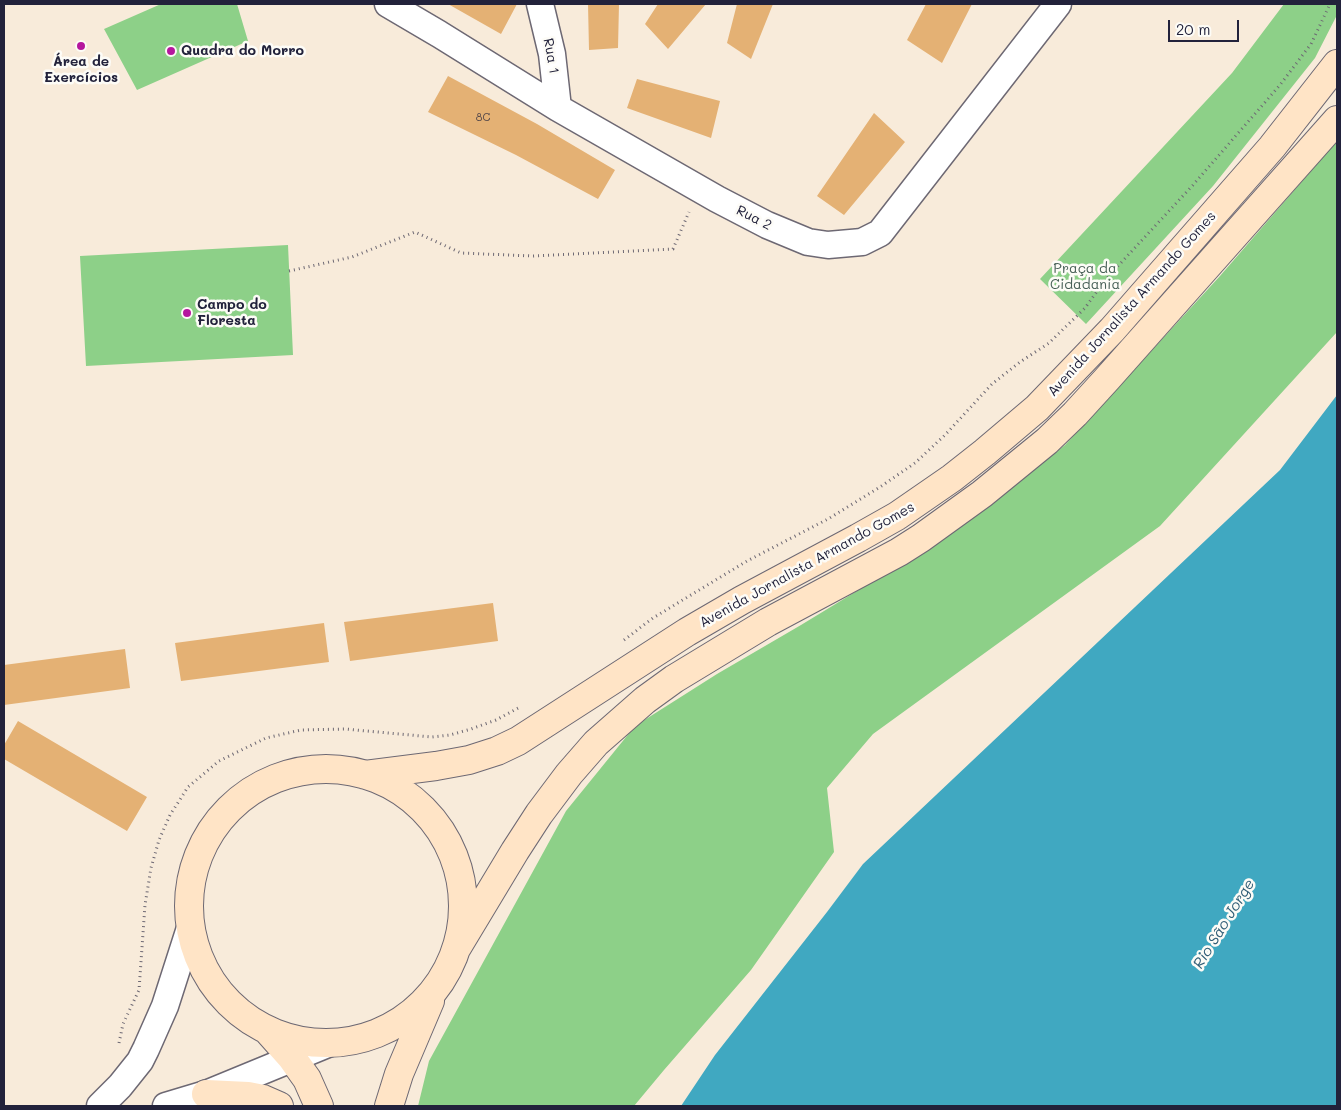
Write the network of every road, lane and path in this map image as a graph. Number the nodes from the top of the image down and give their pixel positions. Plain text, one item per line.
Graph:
1 (388, 4) edge
2 (540, 4) edge
3 (1058, 4) edge
4 (1330, 4) edge
5 (1337, 64) edge
6 (558, 108) junction
7 (1337, 120) edge
8 (699, 188) junction
9 (289, 271) dead end
10 (621, 642) dead end
11 (526, 704) dead end
12 (365, 775) junction
13 (190, 928) junction
14 (456, 949) junction
15 (436, 988) junction
16 (267, 1030) junction
17 (330, 1043) junction
18 (140, 1060) junction
19 (300, 1068) junction
20 (206, 1094) junction
21 (100, 1106) edge
22 (166, 1106) edge
23 (279, 1106) edge
24 (320, 1106) edge
25 (389, 1106) edge

1 - 6 street, Rua 2
2 - 6 street, Rua 1
3 - 8 street, Rua 2
4 - 10 path
5 - 12 main road, Avenida Jornalista Armando Gomes
6 - 8 street, Rua 2
7 - 14 main road
8 - 9 path
11 - 18 path
12 - 13 main road
12 - 14 main road
13 - 16 main road
13 - 18 street
14 - 15 main road
15 - 17 main road
15 - 25 main road
16 - 17 main road
16 - 19 main road
17 - 19 street
18 - 21 street
19 - 20 street
19 - 24 main road
20 - 22 street
20 - 23 main road

